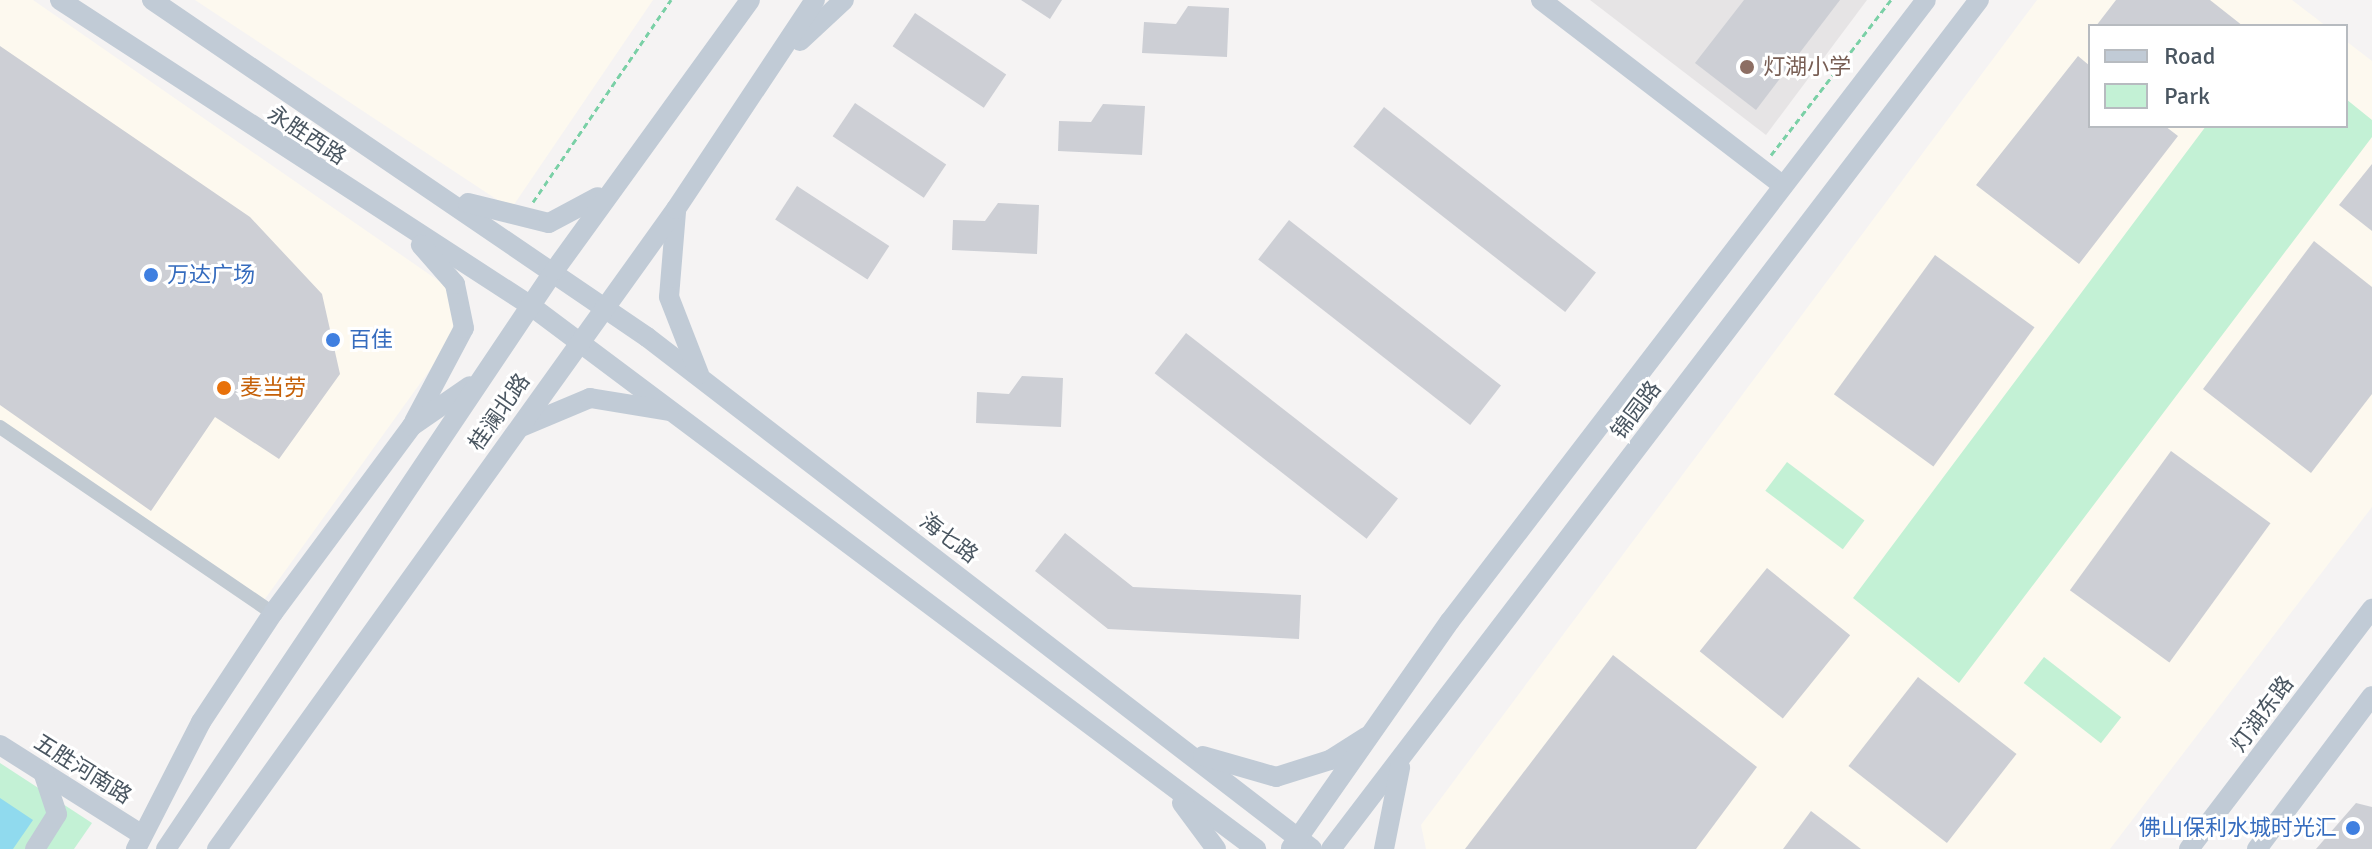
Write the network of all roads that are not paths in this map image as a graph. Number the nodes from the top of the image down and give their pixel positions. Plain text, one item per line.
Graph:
1 (60, 0) edge
2 (152, 0) edge
3 (740, 0) edge
4 (750, 0) edge
5 (815, 0) edge
6 (844, 0) edge
7 (1541, 0) edge
8 (1926, 0) edge
9 (1979, 0) edge
10 (727, 28) junction
11 (785, 54) junction
12 (619, 179) junction
13 (1783, 186) junction
14 (435, 190) junction
15 (676, 209) junction
16 (408, 230) junction
17 (554, 271) junction
18 (531, 306) junction
19 (603, 307) junction
20 (579, 341) junction
21 (700, 378) junction
22 (480, 379) junction
23 (678, 413) junction
24 (412, 426) junction
25 (0, 427) edge
26 (517, 429) junction
27 (2372, 609) edge
28 (273, 613) junction
29 (2372, 696) edge
30 (1376, 730) junction
31 (0, 745) edge
32 (1186, 750) junction
33 (1405, 752) junction
34 (42, 772) junction
35 (1162, 779) junction
36 (139, 841) edge
37 (1300, 845) edge
38 (35, 849) edge
39 (166, 849) edge
40 (217, 849) edge
41 (1216, 849) edge
42 (1256, 849) edge
43 (1331, 849) edge
44 (1384, 849) edge
45 (2189, 849) edge
46 (2257, 849) edge

1 - 16 main road, 永胜西路
2 - 14 main road, 永胜西路
3 - 10 main road
4 - 10 main road, 桂澜北路
5 - 11 main road, 桂澜北路
6 - 11 main road
7 - 13 main road
8 - 13 main road, 锦园路
9 - 33 main road, 锦园路
10 - 12 main road, 桂澜北路
11 - 15 main road, 桂澜北路
12 - 14 main road
12 - 17 main road, 桂澜北路
13 - 30 main road, 锦园路
14 - 17 main road, 永胜西路
15 - 19 main road, 桂澜北路
15 - 21 main road
16 - 18 main road, 永胜西路
16 - 24 main road
17 - 18 main road, 桂澜北路
17 - 19 main road, 海七路
18 - 20 main road, 永胜西路
18 - 22 main road, 桂澜北路
19 - 20 main road, 桂澜北路
19 - 21 main road, 海七路
20 - 23 main road, 永胜西路
20 - 26 main road, 桂澜北路
21 - 32 main road, 海七路
22 - 24 main road
22 - 39 main road, 桂澜北路
23 - 26 main road
23 - 35 main road, 永胜西路
24 - 28 main road
25 - 28 street
26 - 40 main road, 桂澜北路
27 - 45 main road, 灯湖东路
28 - 36 main road
29 - 46 main road
30 - 32 main road
30 - 37 main road, 锦园路
31 - 34 main road, 五胜河南路
32 - 37 main road, 海七路
33 - 43 main road, 锦园路
33 - 44 main road
34 - 36 main road, 五胜河南路
34 - 38 main road
35 - 41 main road
35 - 42 main road

